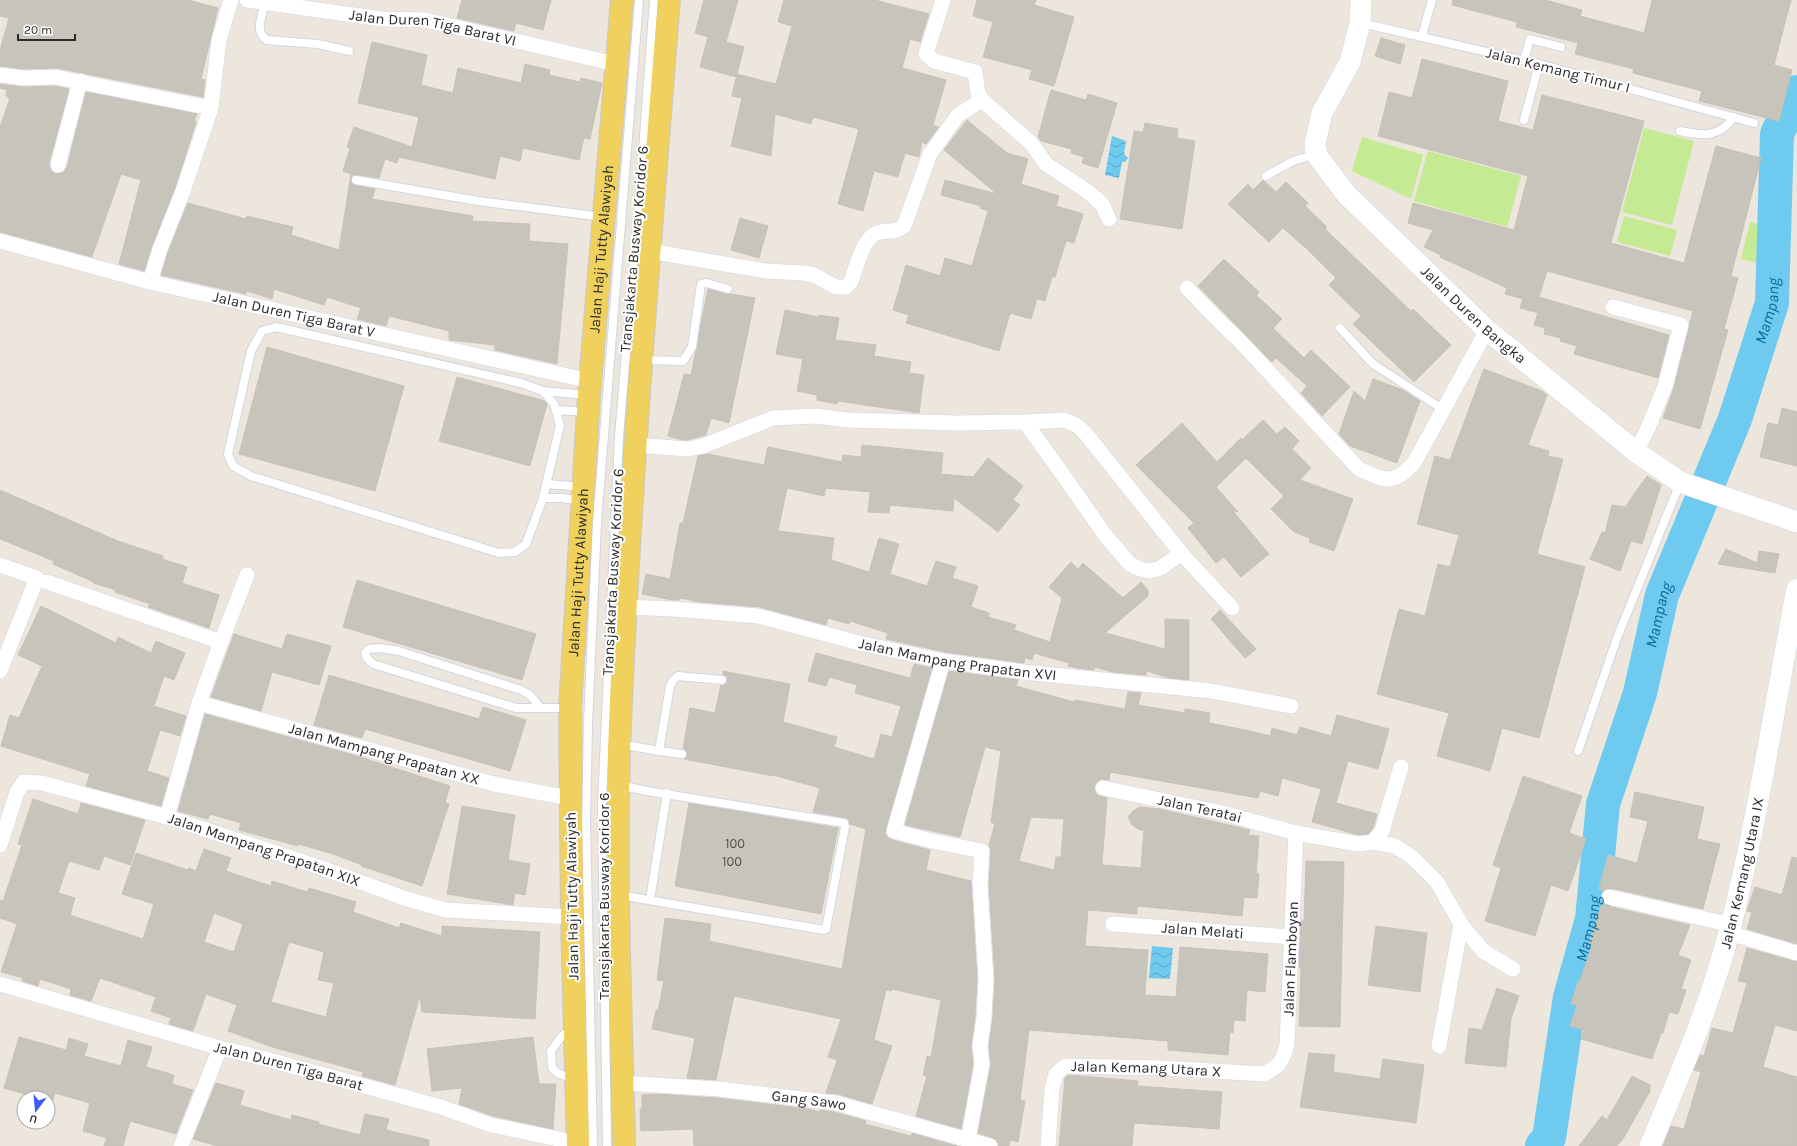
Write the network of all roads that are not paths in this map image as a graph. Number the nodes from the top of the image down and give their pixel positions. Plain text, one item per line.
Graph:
1 (231, 0) edge
2 (247, 0) edge
3 (622, 0) edge
4 (639, 0) edge
5 (654, 0) edge
6 (669, 0) edge
7 (943, 0) edge
8 (1361, 0) edge
9 (1432, 0) edge
10 (265, 4) junction
11 (1360, 23) junction
12 (1422, 36) junction
13 (1562, 47) dead end
14 (349, 51) dead end
15 (1524, 60) junction
16 (616, 64) junction
17 (1539, 64) junction
18 (0, 75) edge
19 (80, 81) junction
20 (982, 100) junction
21 (211, 108) junction
22 (1734, 117) junction
23 (1524, 120) dead end
24 (1754, 122) dead end
25 (1680, 131) dead end
26 (1316, 154) junction
27 (58, 165) dead end
28 (1266, 176) dead end
29 (356, 180) dead end
30 (604, 217) junction
31 (1109, 219) dead end
32 (0, 241) edge
33 (649, 251) junction
34 (150, 282) junction
35 (728, 288) dead end
36 (1187, 288) dead end
37 (1613, 307) dead end
38 (1340, 328) dead end
39 (1487, 330) junction
40 (640, 360) junction
41 (543, 391) junction
42 (589, 396) junction
43 (556, 410) junction
44 (1444, 410) junction
45 (1025, 422) junction
46 (635, 445) junction
47 (1636, 452) junction
48 (546, 484) junction
49 (1684, 484) junction
50 (583, 494) junction
51 (543, 498) junction
52 (1797, 522) edge
53 (1180, 553) junction
54 (0, 565) edge
55 (247, 575) dead end
56 (42, 580) junction
57 (1797, 589) edge
58 (626, 607) junction
59 (1232, 608) dead end
60 (221, 642) junction
61 (943, 661) junction
62 (0, 671) edge
63 (722, 680) dead end
64 (199, 703) junction
65 (1292, 706) dead end
66 (540, 707) junction
67 (570, 708) junction
68 (620, 744) junction
69 (659, 751) junction
70 (1578, 751) dead end
71 (682, 754) dead end
72 (1401, 767) dead end
73 (618, 784) junction
74 (1103, 788) dead end
75 (667, 793) junction
76 (570, 798) junction
77 (167, 817) junction
78 (1296, 833) junction
79 (1373, 842) junction
80 (0, 845) edge
81 (619, 895) junction
82 (1609, 897) dead end
83 (650, 900) junction
84 (572, 917) junction
85 (1113, 924) dead end
86 (1461, 924) junction
87 (1730, 929) junction
88 (1292, 937) junction
89 (1797, 953) edge
90 (1513, 969) dead end
91 (0, 984) edge
92 (1440, 1046) dead end
93 (220, 1048) junction
94 (1264, 1074) joint
95 (622, 1083) junction
96 (968, 1140) junction
97 (583, 1145) edge
98 (181, 1146) edge
99 (607, 1146) edge
100 (624, 1146) edge
101 (990, 1146) edge
102 (1048, 1146) edge
103 (1650, 1146) edge

1 - 21 street
2 - 10 street, Jalan Duren Tiga Barat VI
3 - 16 main road, Jalan Haji Tutty Alawiyah
4 - 97 lane, Transjakarta Busway Koridor 6
5 - 99 lane, Transjakarta Busway Koridor 6
6 - 33 main road
7 - 20 street
8 - 11 street
9 - 12 lane
10 - 14 lane
10 - 16 street, Jalan Duren Tiga Barat VI
11 - 12 lane, Jalan Kemang Timur I
11 - 26 street
12 - 15 lane, Jalan Kemang Timur I
13 - 15 lane
15 - 17 lane, Jalan Kemang Timur I
16 - 30 main road, Jalan Haji Tutty Alawiyah
17 - 22 lane, Jalan Kemang Timur I
17 - 23 lane
18 - 19 street
19 - 21 street
19 - 27 street
20 - 31 street
20 - 33 street
21 - 34 street
22 - 24 lane, Jalan Kemang Timur I
22 - 25 lane
26 - 28 lane
26 - 39 street, Jalan Duren Bangka
29 - 30 lane
30 - 42 main road, Jalan Haji Tutty Alawiyah
32 - 34 street, Jalan Duren Tiga Barat V
33 - 40 main road
34 - 42 street, Jalan Duren Tiga Barat V
35 - 40 lane
36 - 44 street
37 - 47 street
38 - 44 lane
39 - 44 street
39 - 47 street, Jalan Duren Bangka
40 - 46 main road
41 - 42 lane
41 - 43 lane
41 - 51 lane
42 - 43 lane
42 - 50 main road, Jalan Haji Tutty Alawiyah
43 - 48 lane
45 - 46 street
45 - 53 street
45 - 53 street
46 - 58 main road
47 - 49 street, Jalan Duren Bangka
48 - 50 lane
48 - 51 lane
49 - 52 street, Jalan Duren Bangka
49 - 70 lane
50 - 51 lane
50 - 67 main road, Jalan Haji Tutty Alawiyah
53 - 59 street
54 - 56 street
55 - 60 street
56 - 60 street
56 - 62 street
57 - 87 street, Jalan Kemang Utara IX
58 - 61 street, Jalan Mampang Prapatan XVI
58 - 68 main road
60 - 64 street
61 - 65 street, Jalan Mampang Prapatan XVI
61 - 96 street
63 - 69 lane
64 - 76 street, Jalan Mampang Prapatan XX
64 - 77 street
66 - 66 lane
66 - 67 lane
67 - 76 main road, Jalan Haji Tutty Alawiyah
68 - 69 lane
68 - 73 main road
69 - 71 lane
72 - 79 street
73 - 75 lane
73 - 81 main road
74 - 78 street, Jalan Teratai
75 - 83 lane
75 - 83 lane
76 - 84 main road, Jalan Haji Tutty Alawiyah
77 - 80 street, Jalan Mampang Prapatan XIX
77 - 84 street, Jalan Mampang Prapatan XIX
78 - 79 street, Jalan Teratai
78 - 88 street, Jalan Flamboyan
79 - 86 street, Jalan Teratai
81 - 83 lane
81 - 95 main road
82 - 87 street
84 - 97 main road, Jalan Haji Tutty Alawiyah
85 - 88 street, Jalan Melati
86 - 90 street, Jalan Teratai
86 - 92 street
87 - 89 street
87 - 103 street, Jalan Kemang Utara IX
88 - 94 street, Jalan Flamboyan
91 - 93 street, Jalan Duren Tiga Barat
93 - 97 street, Jalan Duren Tiga Barat
93 - 98 street
94 - 102 street, Jalan Kemang Utara X
95 - 96 street, Gang Sawo
95 - 100 main road
96 - 101 street, Gang Sawo

